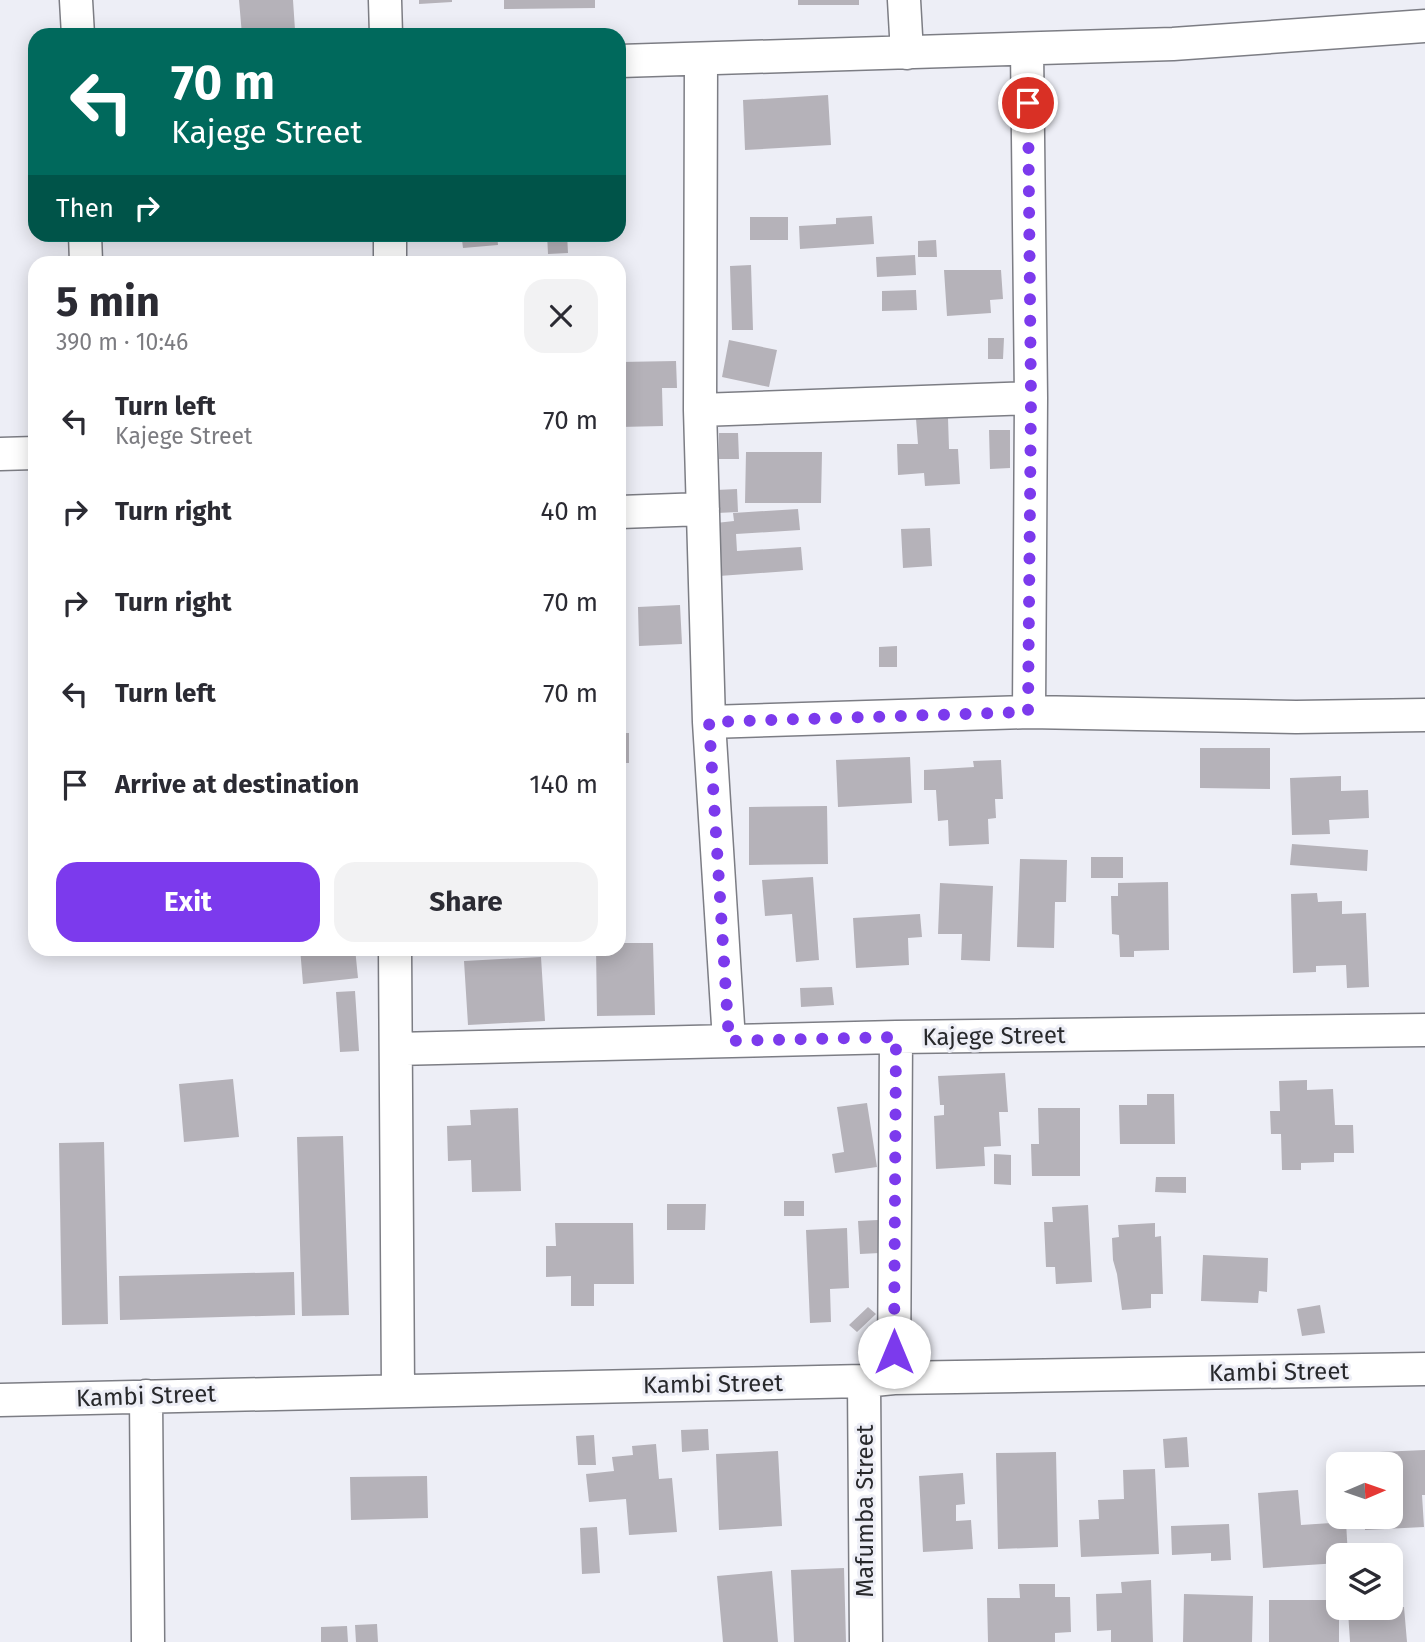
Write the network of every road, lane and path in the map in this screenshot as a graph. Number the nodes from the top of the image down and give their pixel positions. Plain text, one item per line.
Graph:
1 (76, 0) edge
2 (385, 0) edge
3 (904, 0) edge
4 (1425, 26) edge
5 (78, 28) edge
6 (386, 28) edge
7 (1027, 49) junction
8 (907, 53) junction
9 (701, 60) junction
10 (626, 61) edge
11 (1031, 398) junction
12 (700, 411) junction
13 (28, 453) edge
14 (0, 454) edge
15 (703, 509) junction
16 (626, 512) edge
17 (1028, 712) junction
18 (1425, 715) edge
19 (709, 722) junction
20 (395, 956) edge
21 (1425, 1030) edge
22 (896, 1037) junction
23 (729, 1041) junction
24 (396, 1049) junction
25 (1425, 1369) edge
26 (879, 1380) junction
27 (398, 1390) junction
28 (146, 1396) junction
29 (0, 1400) edge
30 (148, 1642) edge
31 (866, 1642) edge

1 - 5 street
2 - 6 street
3 - 8 street
4 - 7 street
7 - 8 street
7 - 11 street
8 - 9 street
9 - 10 street
9 - 12 street
11 - 12 street
11 - 17 street
12 - 15 street
13 - 14 street
15 - 16 street
15 - 19 street
17 - 18 street
17 - 19 street
19 - 23 street
20 - 24 street
21 - 22 street, Kajege Street
22 - 23 street, Kajege Street
22 - 26 street, Mafumba Street
23 - 24 street, Kajege Street
24 - 27 street
25 - 26 street, Kambi Street
26 - 27 street, Kambi Street
26 - 31 street, Mafumba Street
27 - 28 street, Kambi Street
28 - 29 street, Kambi Street
28 - 30 street

